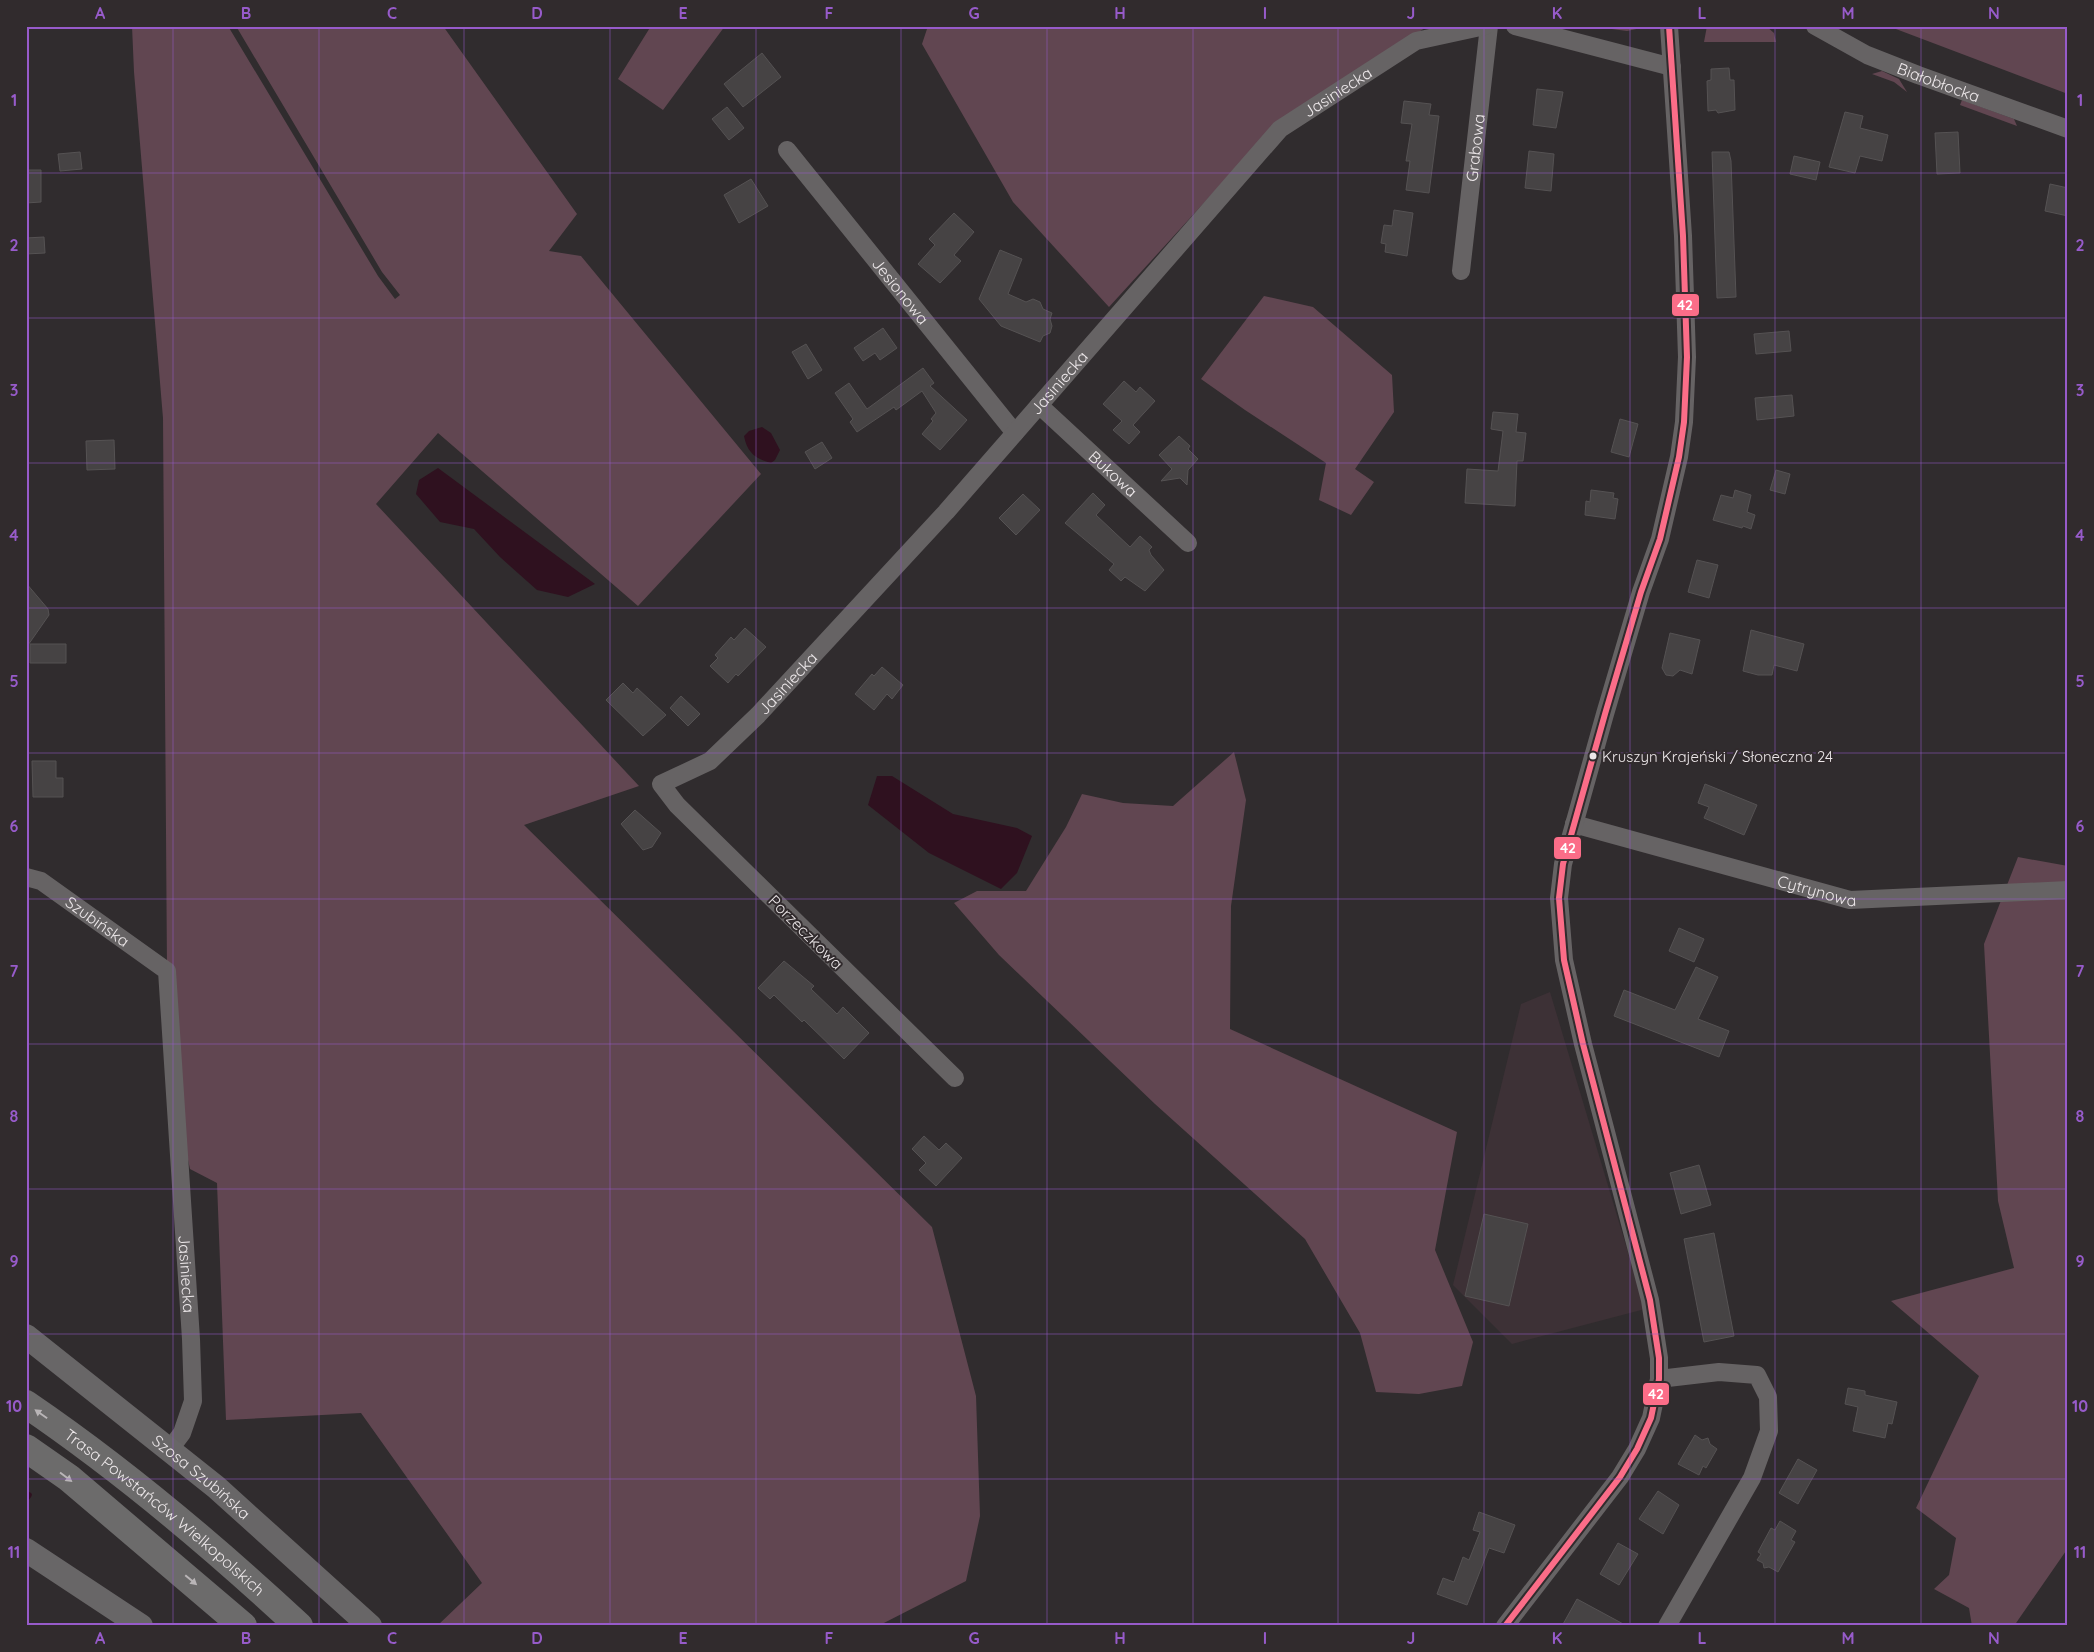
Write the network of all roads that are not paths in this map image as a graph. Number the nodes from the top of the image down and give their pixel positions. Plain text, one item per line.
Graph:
1 (1485, 26) edge
2 (1489, 26) edge
3 (1515, 26) edge
4 (1669, 26) edge
5 (1815, 26) edge
6 (1672, 66) junction
7 (2068, 129) edge
8 (787, 150) dead end
9 (1461, 271) dead end
10 (1039, 405) junction
11 (1014, 433) junction
12 (1188, 543) dead end
13 (661, 784) joint
14 (1574, 824) junction
15 (26, 866) edge
16 (34, 879) edge
17 (2068, 890) edge
18 (167, 971) joint
19 (955, 1078) dead end
20 (26, 1336) edge
21 (1659, 1379) junction
22 (26, 1404) edge
23 (26, 1448) edge
24 (170, 1449) junction
25 (26, 1550) edge
26 (141, 1626) edge
27 (242, 1626) edge
28 (299, 1626) edge
29 (370, 1626) edge
30 (1505, 1626) edge
31 (1667, 1626) edge

1 - 10 street, Jasiniecka
2 - 9 street, Grabowa
3 - 6 street
4 - 6 street
5 - 7 street, Białobłocka
6 - 14 street
8 - 11 street, Jesionowa
10 - 11 street, Jasiniecka
10 - 12 street, Bukowa
11 - 13 street, Jasiniecka
13 - 19 street, Porzeczkowa
14 - 17 street, Cytrynowa
14 - 21 street
15 - 16 street, Szubińska
16 - 18 street, Szubińska
18 - 24 street, Jasiniecka
20 - 24 street, Szosa Szubińska
21 - 30 street
21 - 31 street
28 -> 22 highway, Trasa Powstańców Wielkopolskich
23 -> 27 highway, Trasa Powstańców Wielkopolskich
24 - 29 street, Szosa Szubińska
25 - 26 street

